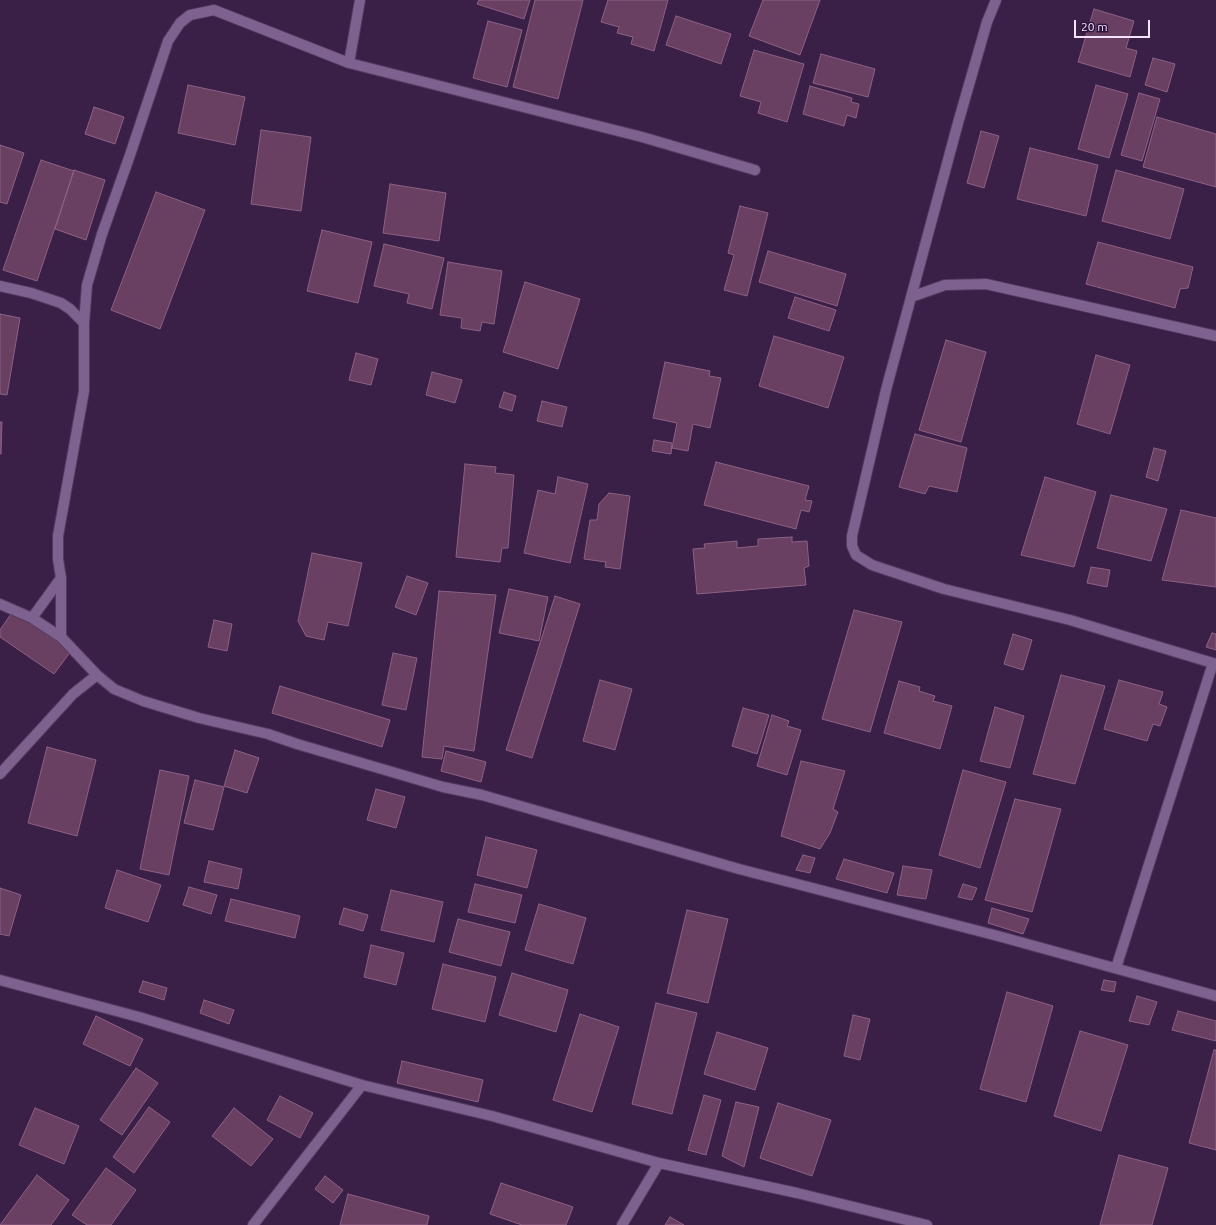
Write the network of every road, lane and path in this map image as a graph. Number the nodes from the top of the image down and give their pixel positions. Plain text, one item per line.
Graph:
1 (360, 0) edge
2 (996, 0) edge
3 (349, 63) junction
4 (755, 170) dead end
5 (0, 286) edge
6 (911, 297) junction
7 (84, 323) junction
8 (1216, 336) edge
9 (61, 578) junction
10 (0, 604) edge
11 (32, 618) junction
12 (61, 637) junction
13 (1215, 663) edge
14 (97, 675) junction
15 (0, 774) edge
16 (1116, 968) junction
17 (0, 980) edge
18 (1216, 996) edge
19 (362, 1085) junction
20 (660, 1163) junction
21 (254, 1225) edge
22 (622, 1225) edge
23 (927, 1225) edge

1 - 3 street
2 - 6 street
3 - 4 street
3 - 7 street
5 - 7 street
6 - 8 street
6 - 13 street
7 - 9 street
9 - 11 street
9 - 12 street
10 - 11 street
11 - 12 street
12 - 14 street
13 - 16 street
14 - 15 street
14 - 16 street
16 - 18 street
17 - 19 street
19 - 20 street
19 - 21 street
20 - 22 street
20 - 23 street

